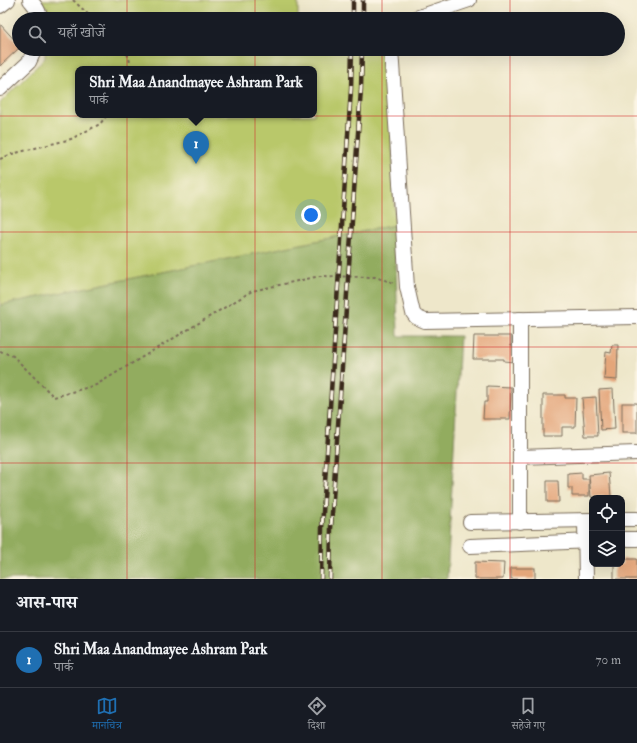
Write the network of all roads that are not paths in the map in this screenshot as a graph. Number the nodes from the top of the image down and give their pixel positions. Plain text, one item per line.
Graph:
1 (8, 0) edge
2 (30, 0) edge
3 (468, 0) edge
4 (0, 6) edge
5 (39, 12) edge
6 (433, 12) edge
7 (32, 56) edge
8 (391, 56) edge
9 (0, 89) edge
10 (637, 317) edge
11 (520, 319) junction
12 (637, 453) edge
13 (520, 457) junction
14 (637, 519) edge
15 (588, 520) edge
16 (625, 520) edge
17 (470, 522) dead end
18 (520, 522) junction
19 (625, 539) edge
20 (637, 539) edge
21 (589, 541) edge
22 (470, 546) dead end
23 (586, 579) edge

1 - 4 street
2 - 5 street
3 - 6 street
7 - 9 street
8 - 11 street
10 - 11 street
11 - 13 street
12 - 13 street
13 - 18 street
14 - 16 street
15 - 18 street
15 - 21 street
17 - 18 street
19 - 20 street
21 - 22 street
21 - 23 street

